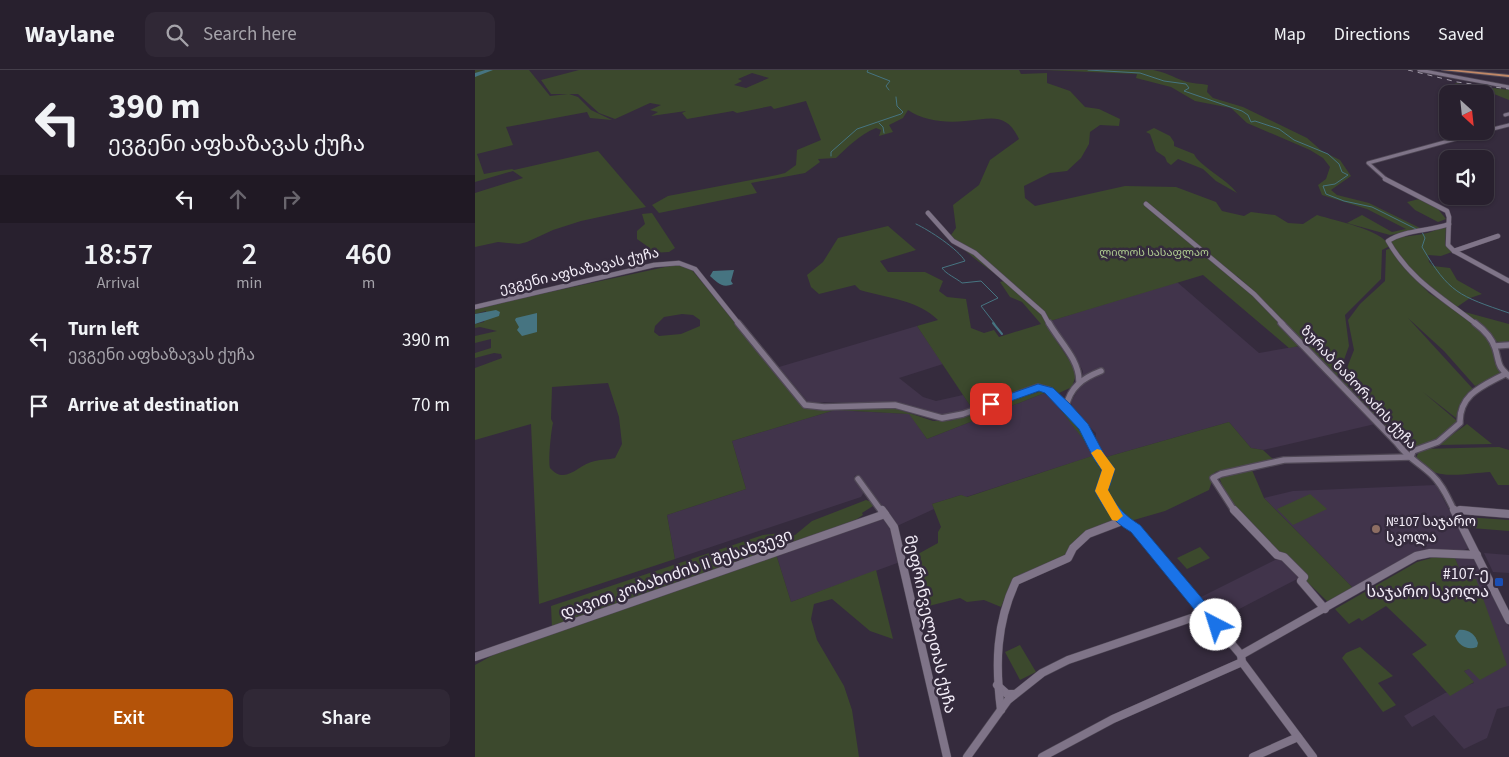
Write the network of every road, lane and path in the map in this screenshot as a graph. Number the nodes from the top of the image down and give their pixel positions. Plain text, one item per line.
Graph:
1 (1419, 70) edge
2 (1444, 70) edge
3 (1509, 76) edge
4 (1509, 87) edge
5 (1509, 125) edge
6 (1494, 129) edge
7 (1452, 140) edge
8 (1147, 204) dead end
9 (929, 213) dead end
10 (1449, 224) junction
11 (1498, 236) dead end
12 (1454, 251) junction
13 (1509, 281) edge
14 (475, 306) edge
15 (1509, 345) edge
16 (1495, 346) junction
17 (1101, 371) dead end
18 (1507, 375) edge
19 (1079, 381) junction
20 (1066, 407) junction
21 (1408, 458) junction
22 (858, 479) dead end
23 (1455, 510) junction
24 (885, 514) junction
25 (1509, 514) edge
26 (1122, 521) junction
27 (1477, 555) junction
28 (1325, 609) junction
29 (1206, 613) junction
30 (1509, 620) edge
31 (475, 657) edge
32 (1241, 659) junction
33 (997, 685) junction
34 (1014, 694) junction
35 (1001, 710) junction
36 (1298, 737) junction
37 (947, 757) edge
38 (967, 757) edge
39 (1043, 757) edge
40 (1253, 757) edge
41 (1313, 757) edge

1 - 4 street
2 - 3 main road
5 - 6 street
7 - 10 street
8 - 21 street, ზურაბ ნამორაძის ქუჩა
9 - 19 street
10 - 12 street
10 - 16 street
11 - 12 street
12 - 13 street
14 - 20 street, ევგენი აფხაზავას ქუჩა
15 - 16 street
16 - 18 street
17 - 19 street
18 - 21 street
19 - 20 street
20 - 26 street, ევგენი აფხაზავას ქუჩა
21 - 23 street, ზურაბ ნამორაძის ქუჩა
21 - 28 street
22 - 24 street, მეფრინველეთას ქუჩა
23 - 25 street
23 - 27 street, ზურაბ ნამორაძის ქუჩა
24 - 31 street, დავით კობახიძის II შესახვევი
24 - 37 street, მეფრინველეთას ქუჩა
26 - 29 street, ევგენი აფხაზავას ქუჩა
26 - 33 street
27 - 28 street
27 - 30 street, ზურაბ ნამორაძის ქუჩა
28 - 32 street
29 - 32 street, ევგენი აფხაზავას ქუჩა
29 - 34 street
32 - 36 street, ევგენი აფხაზავას ქუჩა
32 - 39 street
33 - 34 street
33 - 35 street
34 - 35 street
35 - 38 street
36 - 40 street
36 - 41 street, ევგენი აფხაზავას ქუჩა

